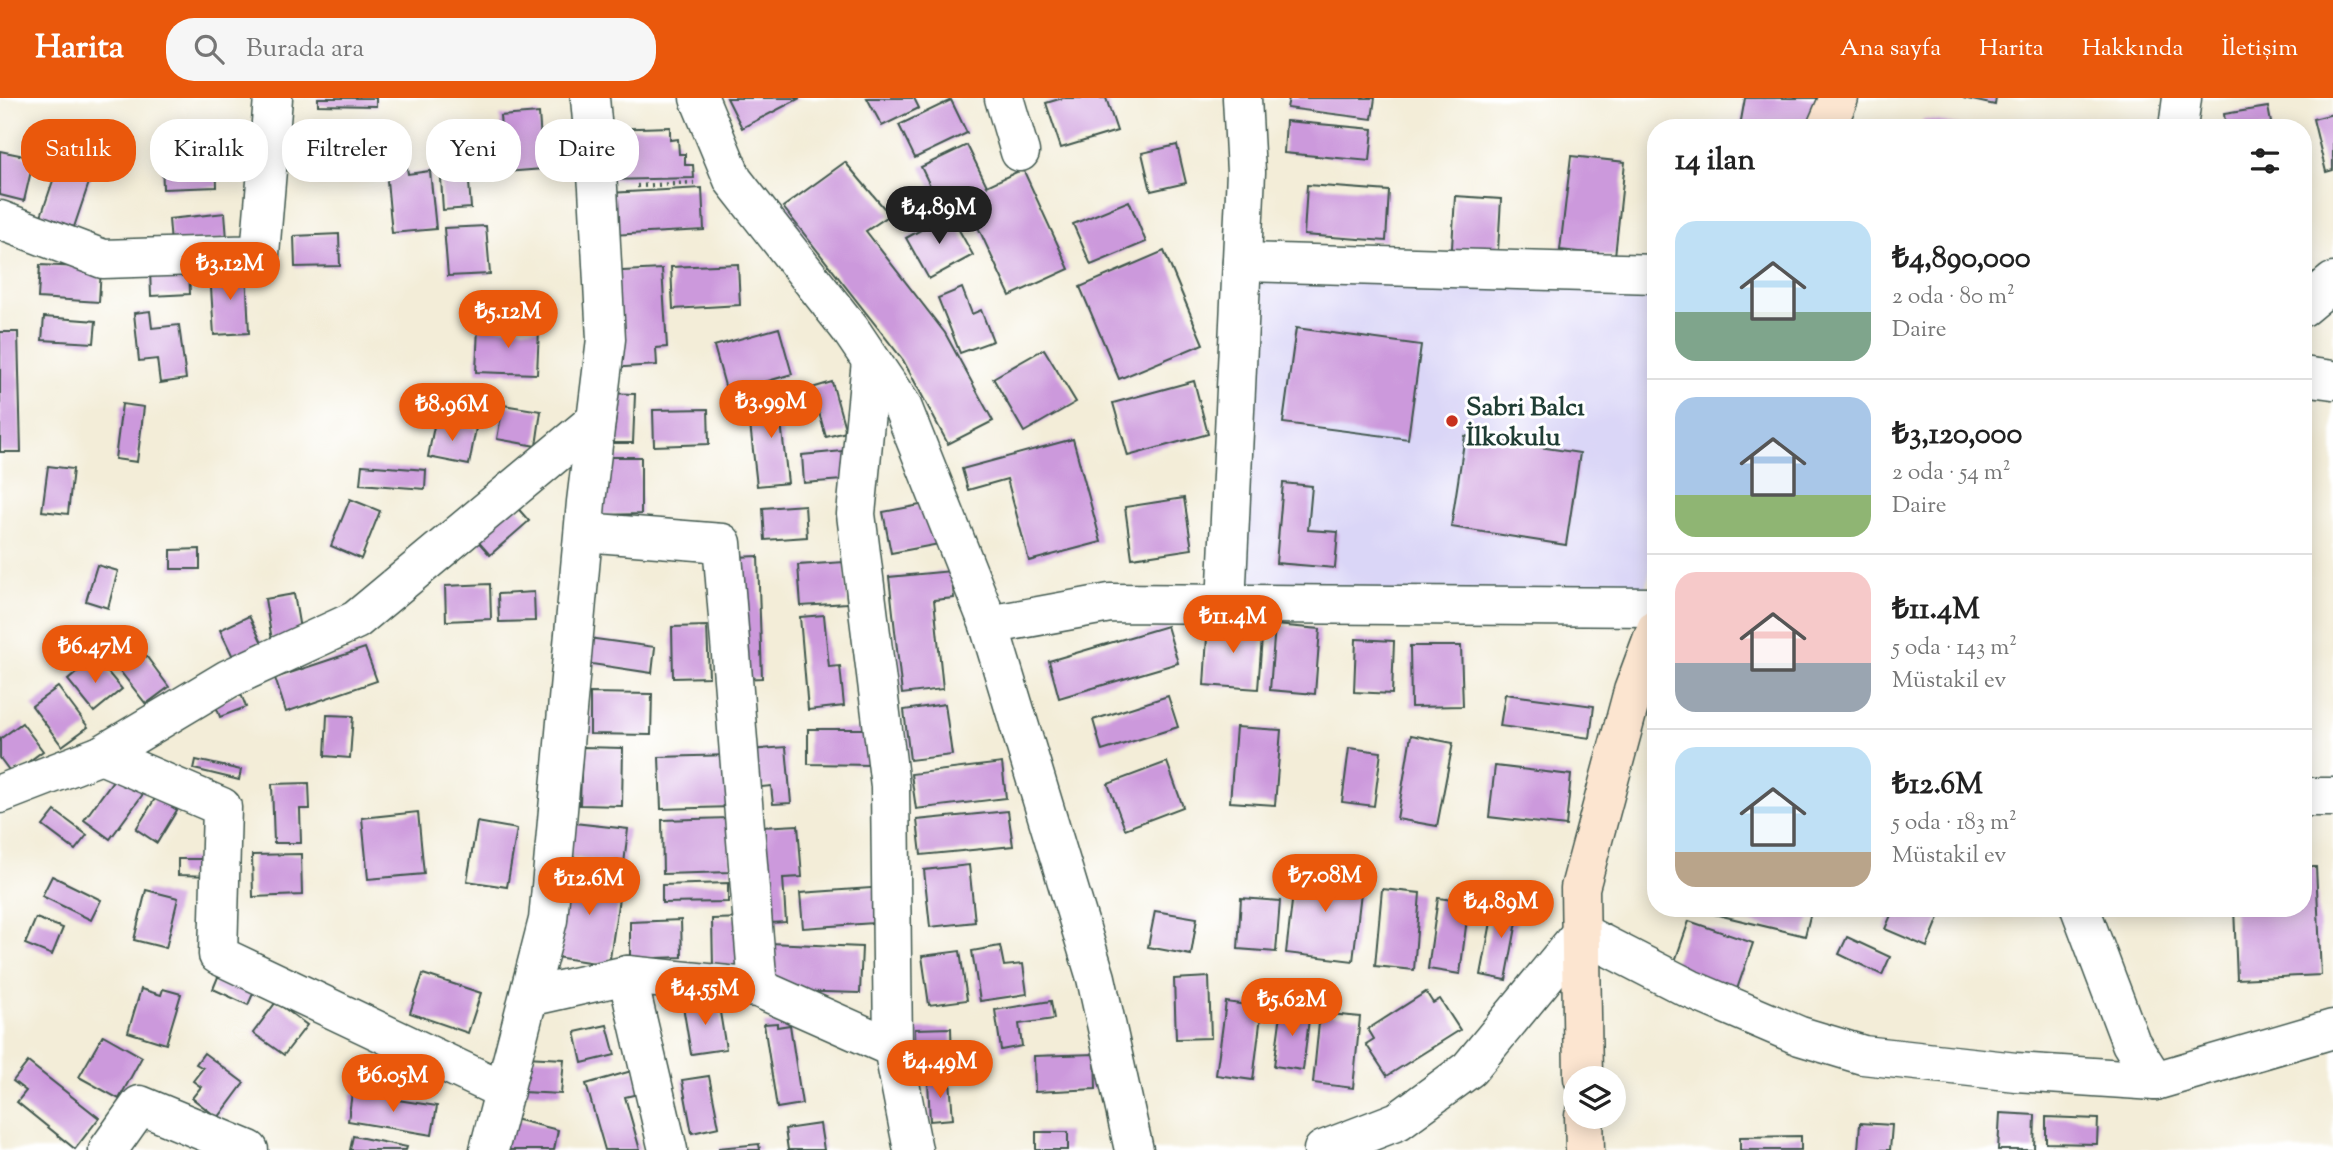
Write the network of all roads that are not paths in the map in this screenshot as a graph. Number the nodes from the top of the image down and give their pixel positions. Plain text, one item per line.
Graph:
1 (273, 98) edge
2 (590, 98) edge
3 (699, 98) edge
4 (1004, 98) edge
5 (1242, 98) edge
6 (1839, 98) edge
7 (2182, 98) edge
8 (1830, 119) edge
9 (2179, 119) edge
10 (1020, 152) dead end
11 (0, 220) edge
12 (1242, 262) junction
13 (1647, 274) edge
14 (2333, 282) edge
15 (2312, 300) edge
16 (871, 360) junction
17 (2312, 377) edge
18 (2333, 380) edge
19 (596, 420) junction
20 (584, 532) junction
21 (1226, 605) junction
22 (1647, 607) edge
23 (989, 625) junction
24 (1647, 653) edge
25 (101, 755) junction
26 (0, 794) edge
27 (2312, 797) edge
28 (2333, 797) edge
29 (2083, 917) edge
30 (1581, 933) junction
31 (627, 975) junction
32 (758, 988) junction
33 (529, 997) junction
34 (2333, 1029) edge
35 (893, 1048) junction
36 (1583, 1066) edge
37 (2155, 1081) junction
38 (505, 1091) junction
39 (1584, 1129) edge
40 (108, 1150) edge
41 (249, 1150) edge
42 (489, 1150) edge
43 (668, 1150) edge
44 (913, 1150) edge
45 (1135, 1150) edge
46 (1323, 1150) edge
47 (1585, 1150) edge

1 - 11 street
2 - 19 street
3 - 16 street
4 - 10 street
5 - 12 street
6 - 8 street
7 - 9 street
12 - 13 street
12 - 21 street
14 - 15 street
16 - 23 street
16 - 35 street
17 - 18 street
19 - 20 street
19 - 25 street
20 - 32 street
20 - 33 street
21 - 22 street
21 - 23 street
23 - 45 street
24 - 30 street
25 - 26 street
25 - 38 street
27 - 28 street
29 - 37 street
30 - 36 street
30 - 37 street
30 - 46 street
31 - 32 street
31 - 33 street
31 - 43 street
32 - 35 street
33 - 38 street
34 - 37 street
35 - 44 street
38 - 42 street
39 - 47 street
40 - 41 street

